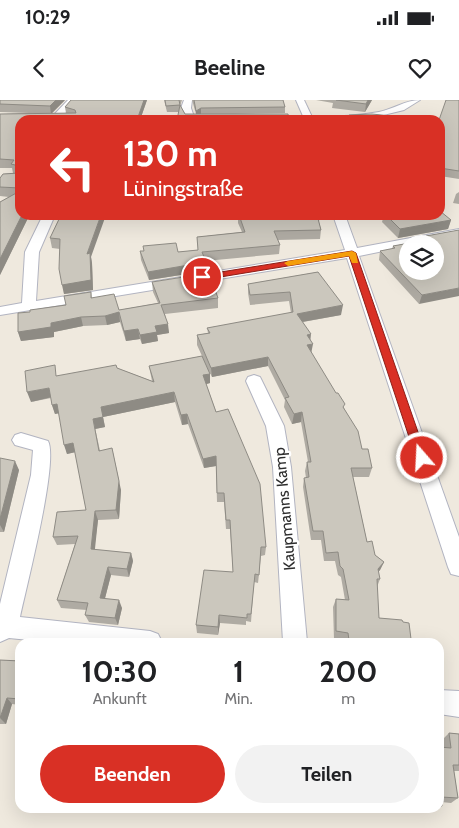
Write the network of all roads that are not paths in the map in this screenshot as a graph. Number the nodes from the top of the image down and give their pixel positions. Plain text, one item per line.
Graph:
1 (73, 100) edge
2 (188, 100) edge
3 (300, 100) edge
4 (416, 100) edge
5 (59, 115) edge
6 (188, 115) edge
7 (306, 115) edge
8 (370, 115) edge
9 (47, 220) edge
10 (342, 220) edge
11 (459, 233) edge
12 (352, 253) junction
13 (29, 306) junction
14 (0, 311) edge
15 (254, 381) dead end
16 (21, 440) dead end
17 (459, 567) edge
18 (3, 629) edge
19 (105, 638) edge
20 (295, 638) edge
21 (444, 702) edge
22 (459, 704) edge

1 - 5 street
2 - 6 street
3 - 7 street
4 - 8 street
9 - 13 street
10 - 12 street
11 - 12 street
12 - 13 street
12 - 17 street
13 - 14 street
15 - 20 street, Kaupmanns Kamp
16 - 18 street
18 - 19 street
21 - 22 street

